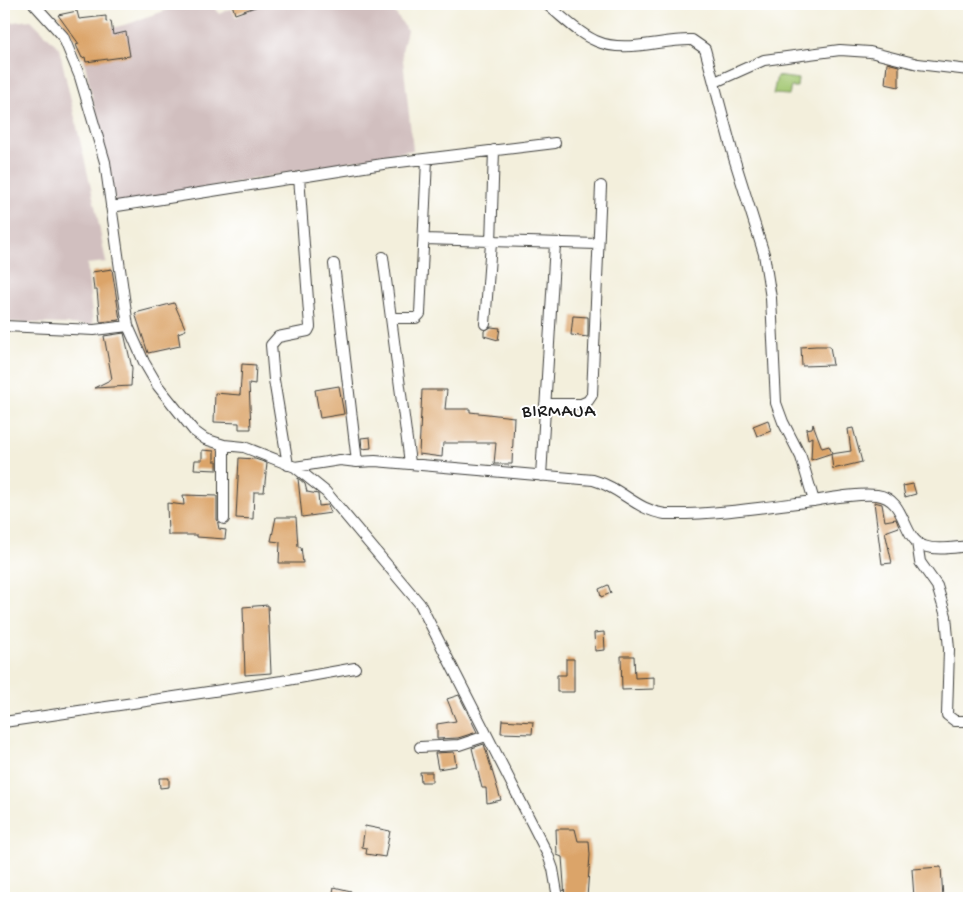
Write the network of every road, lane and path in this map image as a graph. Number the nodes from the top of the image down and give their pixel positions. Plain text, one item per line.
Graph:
1 (34, 4) edge
2 (546, 4) edge
3 (969, 70) edge
4 (715, 82) junction
5 (556, 142) dead end
6 (494, 150) junction
7 (427, 159) junction
8 (298, 177) junction
9 (601, 186) dead end
10 (111, 207) junction
11 (424, 239) junction
12 (491, 243) junction
13 (554, 244) junction
14 (598, 244) junction
15 (383, 257) dead end
16 (334, 264) dead end
17 (391, 318) junction
18 (485, 324) dead end
19 (4, 326) edge
20 (128, 326) junction
21 (546, 404) junction
22 (224, 445) junction
23 (357, 462) junction
24 (410, 463) junction
25 (292, 466) junction
26 (541, 476) junction
27 (814, 501) junction
28 (224, 519) dead end
29 (917, 542) junction
30 (969, 546) edge
31 (355, 668) dead end
32 (969, 721) edge
33 (4, 722) edge
34 (486, 736) junction
35 (420, 747) dead end
36 (558, 898) edge

1 - 10 street
2 - 4 street
3 - 4 street
4 - 27 street
5 - 6 street
6 - 7 street
6 - 12 street
7 - 8 street
7 - 11 street
8 - 10 street
8 - 25 street
9 - 14 street
10 - 20 street
11 - 12 street
11 - 17 street
12 - 13 street
12 - 18 street
13 - 14 street
13 - 21 street
14 - 21 street
15 - 17 street
16 - 23 street
17 - 24 street
19 - 20 street
20 - 22 street
21 - 26 street
22 - 25 street
22 - 28 street
23 - 24 street
23 - 25 street
24 - 26 street
25 - 34 street
26 - 27 street
27 - 29 street
29 - 30 street
29 - 32 street
31 - 33 street
34 - 35 street
34 - 36 street

